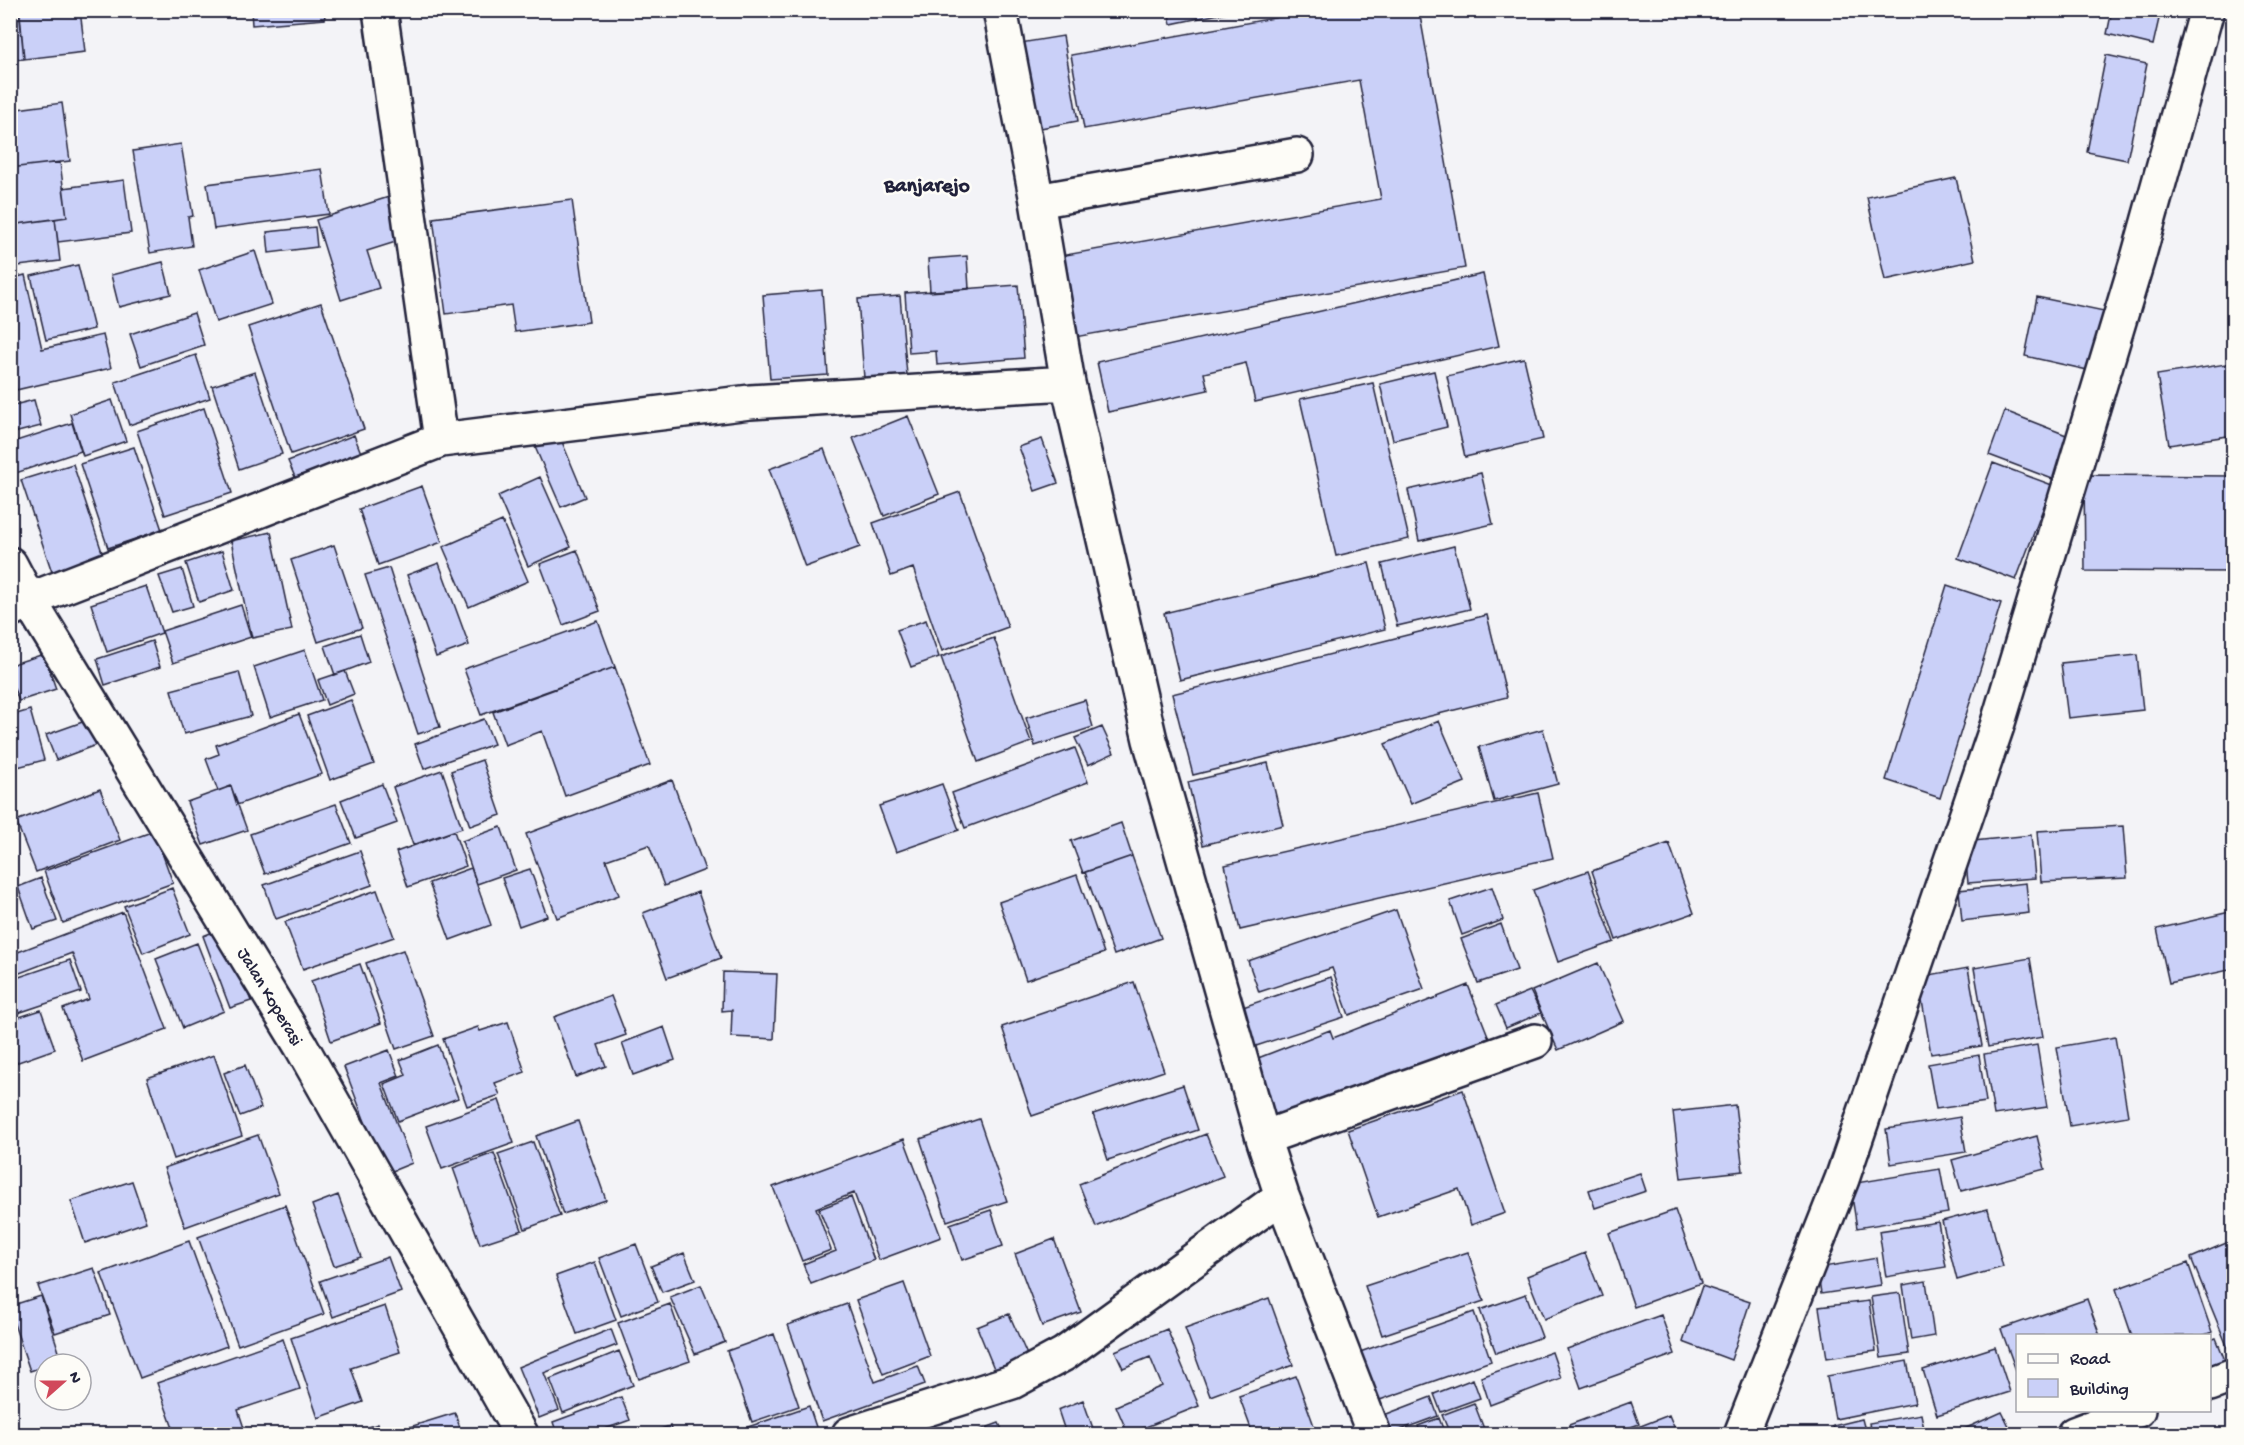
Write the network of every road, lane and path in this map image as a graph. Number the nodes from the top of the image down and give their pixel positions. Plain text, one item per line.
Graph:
1 (380, 10) edge
2 (1000, 10) edge
3 (2207, 10) edge
4 (1297, 155) dead end
5 (1037, 201) junction
6 (1068, 383) junction
7 (441, 440) junction
8 (10, 564) edge
9 (20, 605) edge
10 (1535, 1041) dead end
11 (1263, 1138) junction
12 (1282, 1196) junction
13 (2234, 1375) edge
14 (2211, 1384) edge
15 (2133, 1412) edge
16 (521, 1434) edge
17 (849, 1434) edge
18 (1374, 1434) edge
19 (1741, 1434) edge
20 (2074, 1434) edge

1 - 7 street
2 - 5 street
3 - 19 street
4 - 5 street
5 - 6 street
6 - 7 street
6 - 11 street
7 - 9 street
8 - 9 street, Jalan Koperasi
9 - 16 street, Jalan Koperasi
10 - 11 street
11 - 12 street
12 - 17 street
12 - 18 street
13 - 14 street
15 - 20 street

